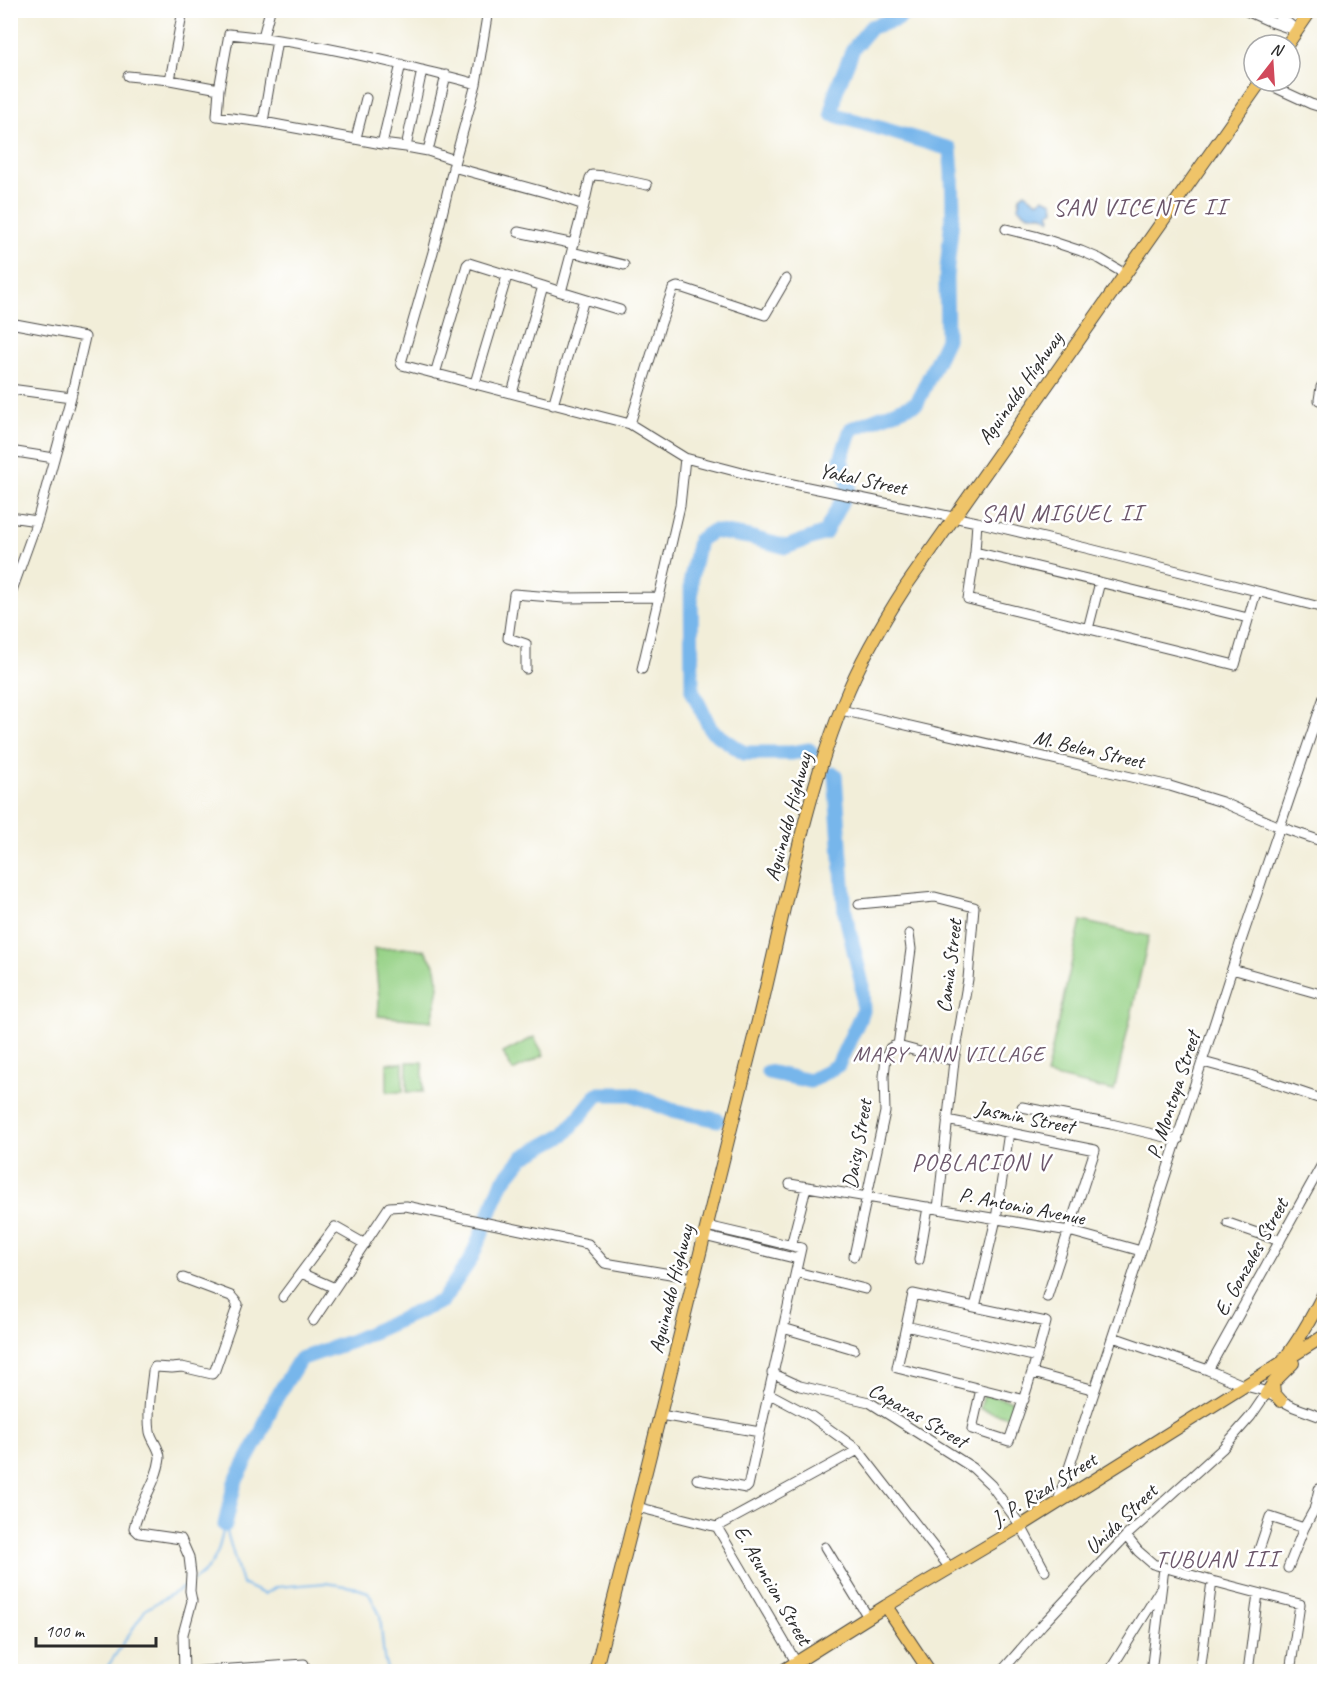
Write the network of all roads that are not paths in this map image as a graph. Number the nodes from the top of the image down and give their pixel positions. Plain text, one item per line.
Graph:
1 (183, 10) edge
2 (270, 10) edge
3 (488, 10) edge
4 (1244, 10) edge
5 (1272, 10) edge
6 (1311, 10) edge
7 (1297, 31) junction
8 (263, 37) junction
9 (277, 40) junction
10 (400, 64) junction
11 (422, 70) junction
12 (446, 75) junction
13 (128, 76) dead end
14 (170, 80) junction
15 (476, 84) junction
16 (219, 89) junction
17 (1253, 93) edge
18 (1287, 93) edge
19 (366, 98) dead end
20 (1324, 108) edge
21 (263, 122) junction
22 (356, 138) junction
23 (382, 144) junction
24 (406, 147) junction
25 (428, 151) junction
26 (454, 163) junction
27 (647, 185) dead end
28 (584, 205) junction
29 (1006, 229) dead end
30 (518, 232) dead end
31 (573, 248) junction
32 (624, 265) dead end
33 (1125, 274) junction
34 (507, 276) junction
35 (786, 279) dead end
36 (543, 286) junction
37 (561, 292) junction
38 (584, 299) junction
39 (620, 310) dead end
40 (10, 323) edge
41 (435, 374) junction
42 (475, 383) junction
43 (1324, 384) edge
44 (10, 389) edge
45 (512, 393) junction
46 (71, 397) junction
47 (1319, 400) dead end
48 (553, 405) junction
49 (630, 424) junction
50 (10, 451) edge
51 (54, 458) junction
52 (685, 458) junction
53 (10, 516) edge
54 (954, 516) junction
55 (37, 521) junction
56 (977, 522) junction
57 (975, 552) junction
58 (13, 581) edge
59 (1100, 582) junction
60 (1256, 592) junction
61 (10, 596) edge
62 (659, 597) junction
63 (1324, 608) edge
64 (1248, 618) junction
65 (1088, 629) junction
66 (526, 669) dead end
67 (642, 669) dead end
68 (1324, 697) edge
69 (841, 710) junction
70 (1280, 827) junction
71 (1324, 842) edge
72 (859, 904) dead end
73 (909, 934) dead end
74 (1232, 969) junction
75 (1324, 995) edge
76 (898, 1046) junction
77 (954, 1061) junction
78 (1203, 1062) junction
79 (1324, 1100) edge
80 (1022, 1107) dead end
81 (947, 1120) junction
82 (1009, 1132) junction
83 (1178, 1140) junction
84 (1324, 1161) edge
85 (790, 1184) dead end
86 (806, 1188) junction
87 (866, 1197) junction
88 (933, 1208) junction
89 (996, 1219) junction
90 (1228, 1223) dead end
91 (706, 1231) junction
92 (1069, 1231) junction
93 (1280, 1241) junction
94 (364, 1244) junction
95 (791, 1246) junction
96 (1141, 1251) junction
97 (854, 1256) dead end
98 (798, 1259) junction
99 (919, 1260) dead end
100 (796, 1272) junction
101 (301, 1273) junction
102 (183, 1278) dead end
103 (694, 1278) junction
104 (335, 1288) junction
105 (865, 1289) dead end
106 (1324, 1293) edge
107 (1047, 1296) dead end
108 (283, 1297) dead end
109 (975, 1307) junction
110 (313, 1321) dead end
111 (906, 1326) junction
112 (783, 1328) junction
113 (1324, 1336) edge
114 (1113, 1337) junction
115 (1309, 1347) junction
116 (854, 1349) dead end
117 (1037, 1357) junction
118 (1280, 1365) junction
119 (1208, 1370) junction
120 (772, 1373) junction
121 (1033, 1373) junction
122 (1261, 1376) junction
123 (1245, 1386) junction
124 (981, 1389) junction
125 (1267, 1389) junction
126 (1095, 1390) junction
127 (768, 1392) junction
128 (1024, 1400) junction
129 (1281, 1401) joint
130 (660, 1415) junction
131 (1324, 1418) edge
132 (760, 1432) junction
133 (858, 1450) junction
134 (697, 1479) dead end
135 (1324, 1488) edge
136 (1057, 1504) junction
137 (637, 1507) junction
138 (1020, 1526) junction
139 (717, 1527) junction
140 (1304, 1528) junction
141 (1126, 1536) junction
142 (825, 1547) dead end
143 (1255, 1562) dead end
144 (950, 1568) junction
145 (1164, 1568) junction
146 (1288, 1568) dead end
147 (1045, 1570) dead end
148 (1212, 1581) junction
149 (1161, 1587) junction
150 (1258, 1593) junction
151 (886, 1606) junction
152 (868, 1617) junction
153 (796, 1662) junction
154 (184, 1671) edge
155 (189, 1671) edge
156 (304, 1671) edge
157 (595, 1671) edge
158 (781, 1671) edge
159 (930, 1671) edge
160 (1001, 1671) edge
161 (1109, 1671) edge
162 (1151, 1671) edge
163 (1200, 1671) edge
164 (1248, 1671) edge
165 (1290, 1671) edge

1 - 14 street
2 - 8 street
3 - 15 street
4 - 7 street
5 - 7 street
6 - 7 main road
8 - 9 street
8 - 16 street
9 - 10 street
9 - 21 street
10 - 11 street
10 - 23 street
11 - 12 street
11 - 24 street
12 - 15 street
12 - 25 street
13 - 14 street
14 - 16 street
15 - 26 street
16 - 21 street
17 - 33 main road, Aguinaldo Highway
18 - 20 street
19 - 22 street
21 - 22 street
22 - 23 street
23 - 24 street
24 - 25 street
25 - 26 street
26 - 28 street
26 - 41 street, Yakal Street
27 - 28 street
28 - 31 street
29 - 33 street
30 - 31 street
31 - 32 street
31 - 37 street
33 - 54 main road, Aguinaldo Highway
34 - 36 street
34 - 41 street
34 - 42 street
35 - 49 street
36 - 37 street
36 - 45 street
37 - 38 street
38 - 39 street
38 - 48 street
40 - 46 street
41 - 42 street, Yakal Street
42 - 45 street, Yakal Street
43 - 47 street
44 - 46 street
45 - 48 street, Yakal Street
46 - 51 street
48 - 49 street, Yakal Street
49 - 52 street, Yakal Street
50 - 51 street
51 - 55 street
52 - 54 street, Yakal Street
52 - 62 street
53 - 55 street
54 - 56 street, Yakal Street
54 - 69 main road, Aguinaldo Highway
55 - 58 street
56 - 57 street
56 - 60 street, Yakal Street
57 - 59 street
57 - 65 street
58 - 61 street
59 - 64 street
59 - 65 street
60 - 63 street, Yakal Street
60 - 64 street
62 - 66 street
62 - 67 street
64 - 65 street
68 - 70 street, P. Montoya Street
69 - 70 street, M. Belen Street
69 - 91 main road, Aguinaldo Highway
70 - 71 street, M. Belen Street
70 - 74 street, P. Montoya Street
72 - 77 street, Camia Street
73 - 76 street, Daisy Street
74 - 75 street
74 - 78 street, P. Montoya Street
76 - 77 street
76 - 87 street, Daisy Street
77 - 81 street, Camia Street
78 - 79 street
78 - 83 street, P. Montoya Street
80 - 83 street
81 - 82 street, Jasmin Street
81 - 88 street, Camia Street
82 - 89 street
82 - 92 street, Jasmin Street
83 - 96 street, P. Montoya Street
84 - 93 street, E. Gonzales Street
85 - 86 street, P. Antonio Avenue
86 - 87 street, P. Antonio Avenue
86 - 95 street
87 - 88 street, P. Antonio Avenue
87 - 97 street, Daisy Street
88 - 89 street, P. Antonio Avenue
88 - 99 street, Camia Street
89 - 92 street, P. Antonio Avenue
89 - 109 street
90 - 93 street
91 - 95 street
91 - 98 street
91 - 103 main road, Aguinaldo Highway
92 - 96 street, P. Antonio Avenue
92 - 107 street
93 - 119 street, E. Gonzales Street
94 - 101 street
94 - 103 street
94 - 104 street
95 - 98 street
96 - 114 street, P. Montoya Street
98 - 100 street
100 - 105 street
100 - 112 street
101 - 104 street
101 - 108 street
102 - 154 street
103 - 130 main road, Aguinaldo Highway
104 - 110 street
106 - 118 main road
109 - 111 street
109 - 117 street
111 - 117 street
111 - 124 street
112 - 116 street
112 - 120 street
113 - 115 main road, J. P. Rizal Street
114 - 119 street
114 - 126 street, P. Montoya Street
115 - 118 main road, J. P. Rizal Street
115 - 125 main road
117 - 121 street
118 - 122 main road, J. P. Rizal Street
119 - 123 street
120 - 127 street
120 - 138 street, Caparas Street
121 - 126 street
121 - 128 street
122 - 123 main road, J. P. Rizal Street
122 - 125 street
123 - 125 street
123 - 136 main road, J. P. Rizal Street
124 - 128 street
124 - 128 street
125 - 129 main road
125 - 141 street, Unida Street
126 - 136 street, P. Montoya Street
127 - 132 street
127 - 133 street
129 - 131 street
130 - 132 street
130 - 137 main road, Aguinaldo Highway
132 - 134 street
133 - 139 street
133 - 144 street
135 - 140 street
136 - 138 main road, J. P. Rizal Street
137 - 139 street
137 - 157 main road, Aguinaldo Highway
138 - 144 main road, J. P. Rizal Street
138 - 147 street, Caparas Street
139 - 153 street, E. Asuncion Street
140 - 143 street
140 - 146 street
141 - 145 street
141 - 160 street, Unida Street
142 - 152 street
144 - 151 main road, J. P. Rizal Street
145 - 148 street
145 - 149 street
148 - 150 street
148 - 163 street
149 - 161 street
149 - 162 street
150 - 164 street
150 - 165 street
151 - 152 main road, J. P. Rizal Street
151 - 159 main road
152 - 153 main road, J. P. Rizal Street
153 - 158 main road, J. P. Rizal Street
155 - 156 street

